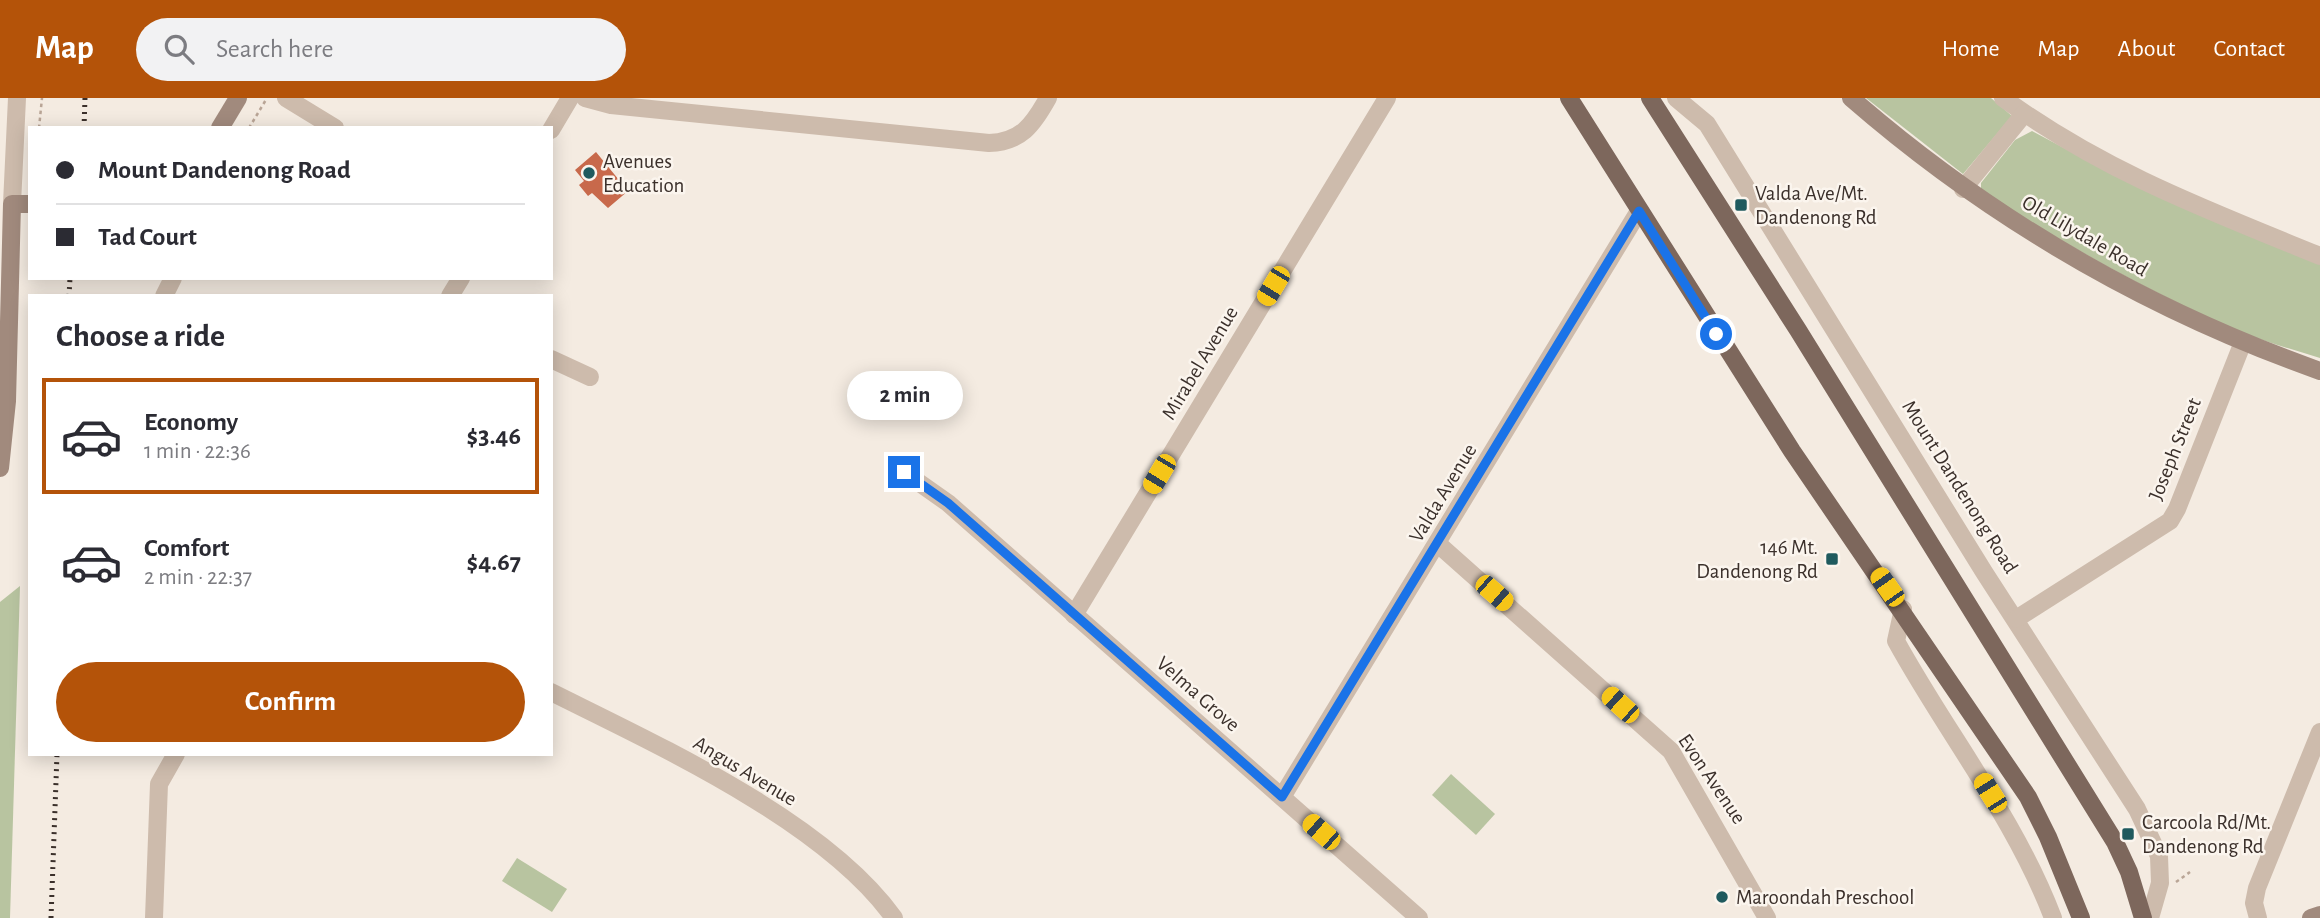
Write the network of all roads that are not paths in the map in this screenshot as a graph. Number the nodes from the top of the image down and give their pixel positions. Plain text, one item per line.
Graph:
1 (17, 98) edge
2 (238, 98) edge
3 (286, 98) edge
4 (570, 98) edge
5 (585, 98) edge
6 (1048, 98) edge
7 (1387, 98) edge
8 (1569, 98) edge
9 (1650, 98) edge
10 (1676, 98) edge
11 (1851, 98) edge
12 (2003, 98) edge
13 (2024, 114) junction
14 (221, 126) edge
15 (332, 126) edge
16 (553, 127) edge
17 (7, 166) edge
18 (1963, 189) junction
19 (21, 204) edge
20 (1639, 211) junction
21 (2320, 256) edge
22 (2243, 342) junction
23 (553, 360) edge
24 (2320, 371) edge
25 (590, 377) dead end
26 (0, 468) edge
27 (904, 472) dead end
28 (1438, 544) junction
29 (1903, 609) junction
30 (1074, 615) junction
31 (2016, 620) junction
32 (553, 693) edge
33 (2320, 732) edge
34 (175, 756) edge
35 (1282, 797) junction
36 (2320, 915) edge
37 (154, 918) edge
38 (894, 918) edge
39 (1419, 918) edge
40 (1767, 918) edge
41 (2053, 918) edge
42 (2081, 918) edge
43 (2143, 918) edge
44 (2150, 918) edge
45 (2258, 918) edge
46 (2311, 918) edge

1 - 17 street
2 - 14 street
3 - 15 street
4 - 16 street
5 - 6 street
7 - 30 street, Mirabel Avenue
8 - 20 main road
9 - 43 main road
10 - 31 street, Mount Dandenong Road
11 - 18 street, Old Lilydale Road
12 - 13 street
13 - 18 street
13 - 21 street
17 - 19 street
18 - 22 street, Old Lilydale Road
19 - 26 street
20 - 28 street, Valda Avenue
20 - 29 main road
22 - 24 street, Old Lilydale Road
22 - 31 street, Joseph Street
23 - 25 street
27 - 30 street, Velma Grove
28 - 35 street, Valda Avenue
28 - 40 street, Evon Avenue
29 - 41 street
29 - 42 main road
30 - 35 street, Velma Grove
31 - 44 street, Mount Dandenong Road
32 - 38 street, Angus Avenue
33 - 45 street
34 - 37 street
35 - 39 street, Velma Grove
36 - 46 street

